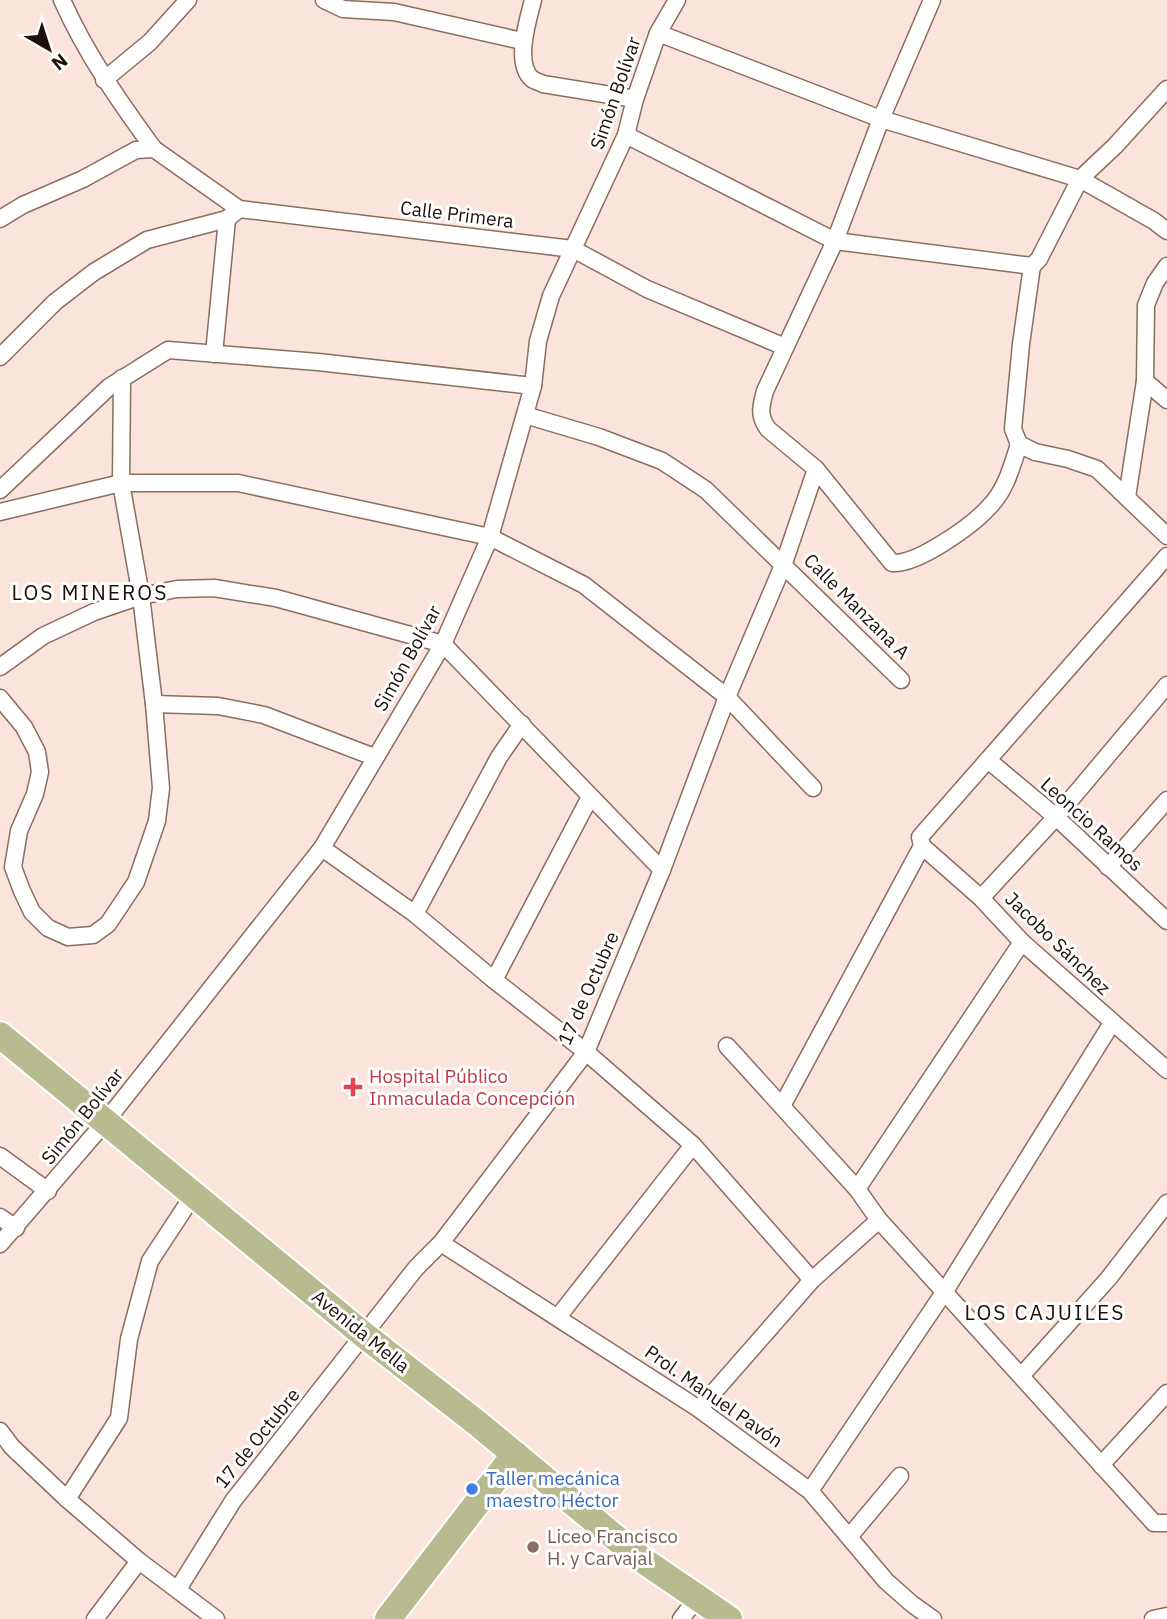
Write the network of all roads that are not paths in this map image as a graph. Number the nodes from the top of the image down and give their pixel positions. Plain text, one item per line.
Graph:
1 (62, 0) edge
2 (188, 0) edge
3 (324, 0) edge
4 (533, 0) edge
5 (677, 0) edge
6 (932, 0) edge
7 (658, 33) junction
8 (523, 41) junction
9 (104, 80) junction
10 (1167, 89) edge
11 (635, 99) junction
12 (881, 119) junction
13 (626, 135) junction
14 (154, 149) junction
15 (1080, 179) junction
16 (233, 214) junction
17 (0, 219) edge
18 (1167, 231) edge
19 (835, 241) junction
20 (573, 249) junction
21 (1167, 265) edge
22 (1032, 266) junction
23 (785, 347) junction
24 (214, 354) junction
25 (0, 357) edge
26 (122, 378) junction
27 (1145, 381) junction
28 (533, 386) junction
29 (1167, 400) edge
30 (525, 415) junction
31 (1018, 444) junction
32 (816, 469) junction
33 (121, 482) junction
34 (0, 490) edge
35 (1127, 498) junction
36 (0, 512) edge
37 (1167, 536) edge
38 (490, 537) junction
39 (1167, 555) edge
40 (783, 563) junction
41 (141, 596) junction
42 (443, 644) junction
43 (0, 667) edge
44 (901, 680) dead end
45 (1167, 685) edge
46 (727, 697) junction
47 (0, 698) edge
48 (154, 704) junction
49 (522, 724) junction
50 (374, 757) junction
51 (988, 760) junction
52 (813, 788) dead end
53 (590, 797) junction
54 (1167, 800) edge
55 (1056, 817) junction
56 (922, 846) junction
57 (322, 848) junction
58 (1108, 867) junction
59 (662, 870) junction
60 (981, 898) junction
61 (415, 914) junction
62 (1167, 921) edge
63 (1022, 942) junction
64 (494, 980) junction
65 (1112, 1023) junction
66 (0, 1035) edge
67 (727, 1046) dead end
68 (586, 1052) junction
69 (1167, 1070) edge
70 (782, 1106) junction
71 (106, 1121) junction
72 (693, 1144) junction
73 (0, 1156) edge
74 (857, 1189) junction
75 (48, 1191) junction
76 (194, 1194) junction
77 (1166, 1206) edge
78 (0, 1217) edge
79 (879, 1220) junction
80 (16, 1228) junction
81 (440, 1243) junction
82 (0, 1244) edge
83 (813, 1280) junction
84 (945, 1291) junction
85 (558, 1317) junction
86 (364, 1335) junction
87 (1022, 1375) junction
88 (1167, 1393) edge
89 (699, 1409) junction
90 (0, 1430) edge
91 (515, 1454) junction
92 (1101, 1465) junction
93 (900, 1476) dead end
94 (810, 1491) junction
95 (68, 1499) junction
96 (1167, 1523) edge
97 (849, 1537) junction
98 (139, 1561) junction
99 (178, 1589) junction
100 (697, 1598) junction
101 (1167, 1616) edge
102 (95, 1619) edge
103 (216, 1619) edge
104 (388, 1619) edge
105 (681, 1619) edge
106 (729, 1619) edge
107 (933, 1619) edge
108 (1153, 1619) edge

1 - 9 street
2 - 9 street
3 - 8 street
4 - 8 street
5 - 7 street, Simón Bolívar
6 - 12 street
7 - 11 street, Simón Bolívar
7 - 12 street
8 - 11 street
9 - 14 street
10 - 15 street
11 - 13 street, Simón Bolívar
12 - 15 street
12 - 19 street
13 - 19 street
13 - 20 street, Simón Bolívar
14 - 16 street
14 - 17 street
15 - 18 street
15 - 22 street
16 - 20 street, Calle Primera
16 - 24 street
16 - 25 street, Calle Primera
19 - 22 street
19 - 23 street
20 - 23 street, Calle Primera
20 - 28 street, Simón Bolívar
21 - 27 street
22 - 31 street
23 - 32 street
24 - 26 street
24 - 28 street
26 - 33 street
26 - 34 street
27 - 29 street
27 - 35 street
28 - 30 street, Simón Bolívar
30 - 38 street, Simón Bolívar
30 - 40 street, Calle Manzana A
31 - 32 street
31 - 35 street
32 - 40 street, 17 de Octubre
33 - 36 street
33 - 38 street
33 - 41 street
35 - 37 street
38 - 42 street, Simón Bolívar
38 - 46 street
39 - 51 street
40 - 44 street, Calle Manzana A
40 - 46 street, 17 de Octubre
41 - 42 street
41 - 43 street
41 - 48 street
42 - 49 street
42 - 50 street, Simón Bolívar
45 - 55 street
46 - 52 street
46 - 59 street, 17 de Octubre
47 - 48 street
48 - 50 street
49 - 53 street
49 - 61 street
50 - 57 street, Simón Bolívar
51 - 55 street, Leoncio Ramos
51 - 56 street
53 - 59 street
53 - 64 street
54 - 58 street
55 - 58 street, Leoncio Ramos
55 - 60 street
56 - 60 street, Jacobo Sánchez
56 - 70 street
57 - 61 street
57 - 71 street, Simón Bolívar
58 - 62 street, Leoncio Ramos
59 - 68 street, 17 de Octubre
60 - 63 street, Jacobo Sánchez
61 - 64 street
63 - 65 street, Jacobo Sánchez
63 - 74 street
64 - 68 street
65 - 69 street, Jacobo Sánchez
65 - 84 street
66 - 71 main road, Avenida Mella
67 - 70 street
68 - 72 street
68 - 81 street, 17 de Octubre
70 - 74 street
71 - 75 street, Simón Bolívar
71 - 76 main road, Avenida Mella
72 - 83 street
72 - 85 street
73 - 75 street
74 - 79 street
75 - 80 street, Simón Bolívar
76 - 86 main road, Avenida Mella
76 - 95 street
77 - 87 street
78 - 80 street
79 - 83 street
79 - 84 street
80 - 82 street, Simón Bolívar
81 - 85 street, Prol. Manuel Pavón
81 - 86 street, 17 de Octubre
83 - 89 street
84 - 87 street
84 - 94 street
85 - 89 street, Prol. Manuel Pavón
86 - 91 main road, Avenida Mella
86 - 99 street, 17 de Octubre
87 - 92 street
88 - 92 street
89 - 94 street, Prol. Manuel Pavón
90 - 95 street
91 - 100 main road, Avenida Mella
91 - 104 main road
92 - 96 street
93 - 97 street
94 - 97 street, Prol. Manuel Pavón
95 - 98 street
97 - 107 street, Prol. Manuel Pavón
98 - 99 street
98 - 102 street
99 - 103 street
100 - 105 street
100 - 106 main road, Avenida Mella
101 - 108 street

